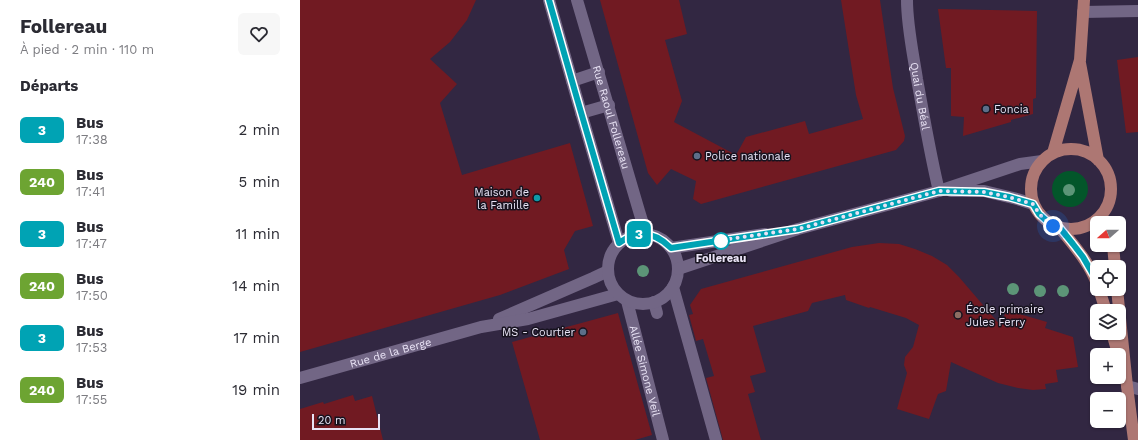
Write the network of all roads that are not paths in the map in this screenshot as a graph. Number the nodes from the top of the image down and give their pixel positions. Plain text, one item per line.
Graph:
1 (549, 0) edge
2 (577, 0) edge
3 (907, 0) edge
4 (1084, 6) edge
5 (1136, 11) edge
6 (1080, 60) junction
7 (599, 72) junction
8 (572, 81) junction
9 (609, 105) junction
10 (581, 113) junction
11 (1053, 153) junction
12 (1098, 160) junction
13 (1042, 161) junction
14 (939, 191) junction
15 (1033, 204) junction
16 (1108, 205) junction
17 (1109, 216) edge
18 (1060, 228) junction
19 (798, 229) junction
20 (646, 234) junction
21 (619, 243) junction
22 (671, 248) junction
23 (678, 269) junction
24 (1090, 269) edge
25 (608, 271) junction
26 (673, 287) junction
27 (1118, 296) edge
28 (623, 297) junction
29 (481, 327) junction
30 (1126, 373) edge
31 (300, 378) edge
32 (1132, 388) edge
33 (663, 440) edge
34 (716, 440) edge
35 (1134, 440) edge

1 - 8 street
2 - 7 street, Rue Raoul Follereau
3 - 14 street, Quai du Béal
4 - 5 street
4 - 6 main road
6 - 11 main road
6 - 12 main road
7 - 8 street
7 - 9 street, Rue Raoul Follereau
8 - 10 street
9 - 10 street
9 - 20 street, Rue Raoul Follereau
10 - 21 street
11 - 12 main road
11 - 13 main road
12 - 16 main road
13 - 14 street
13 - 15 main road
14 - 15 street
14 - 19 street
15 - 18 main road
16 - 17 main road
16 - 18 main road
18 - 24 main road
19 - 22 street
19 - 23 street
20 - 21 street
20 - 22 street
21 - 25 street
22 - 23 street
23 - 26 street
25 - 28 street
25 - 29 street, Rue de la Berge
26 - 28 street, Rue de la Berge
26 - 34 street
27 - 32 main road
28 - 29 street, Rue de la Berge
28 - 33 street, Allée Simone Veil
29 - 31 street, Rue de la Berge
30 - 32 main road
32 - 35 main road

